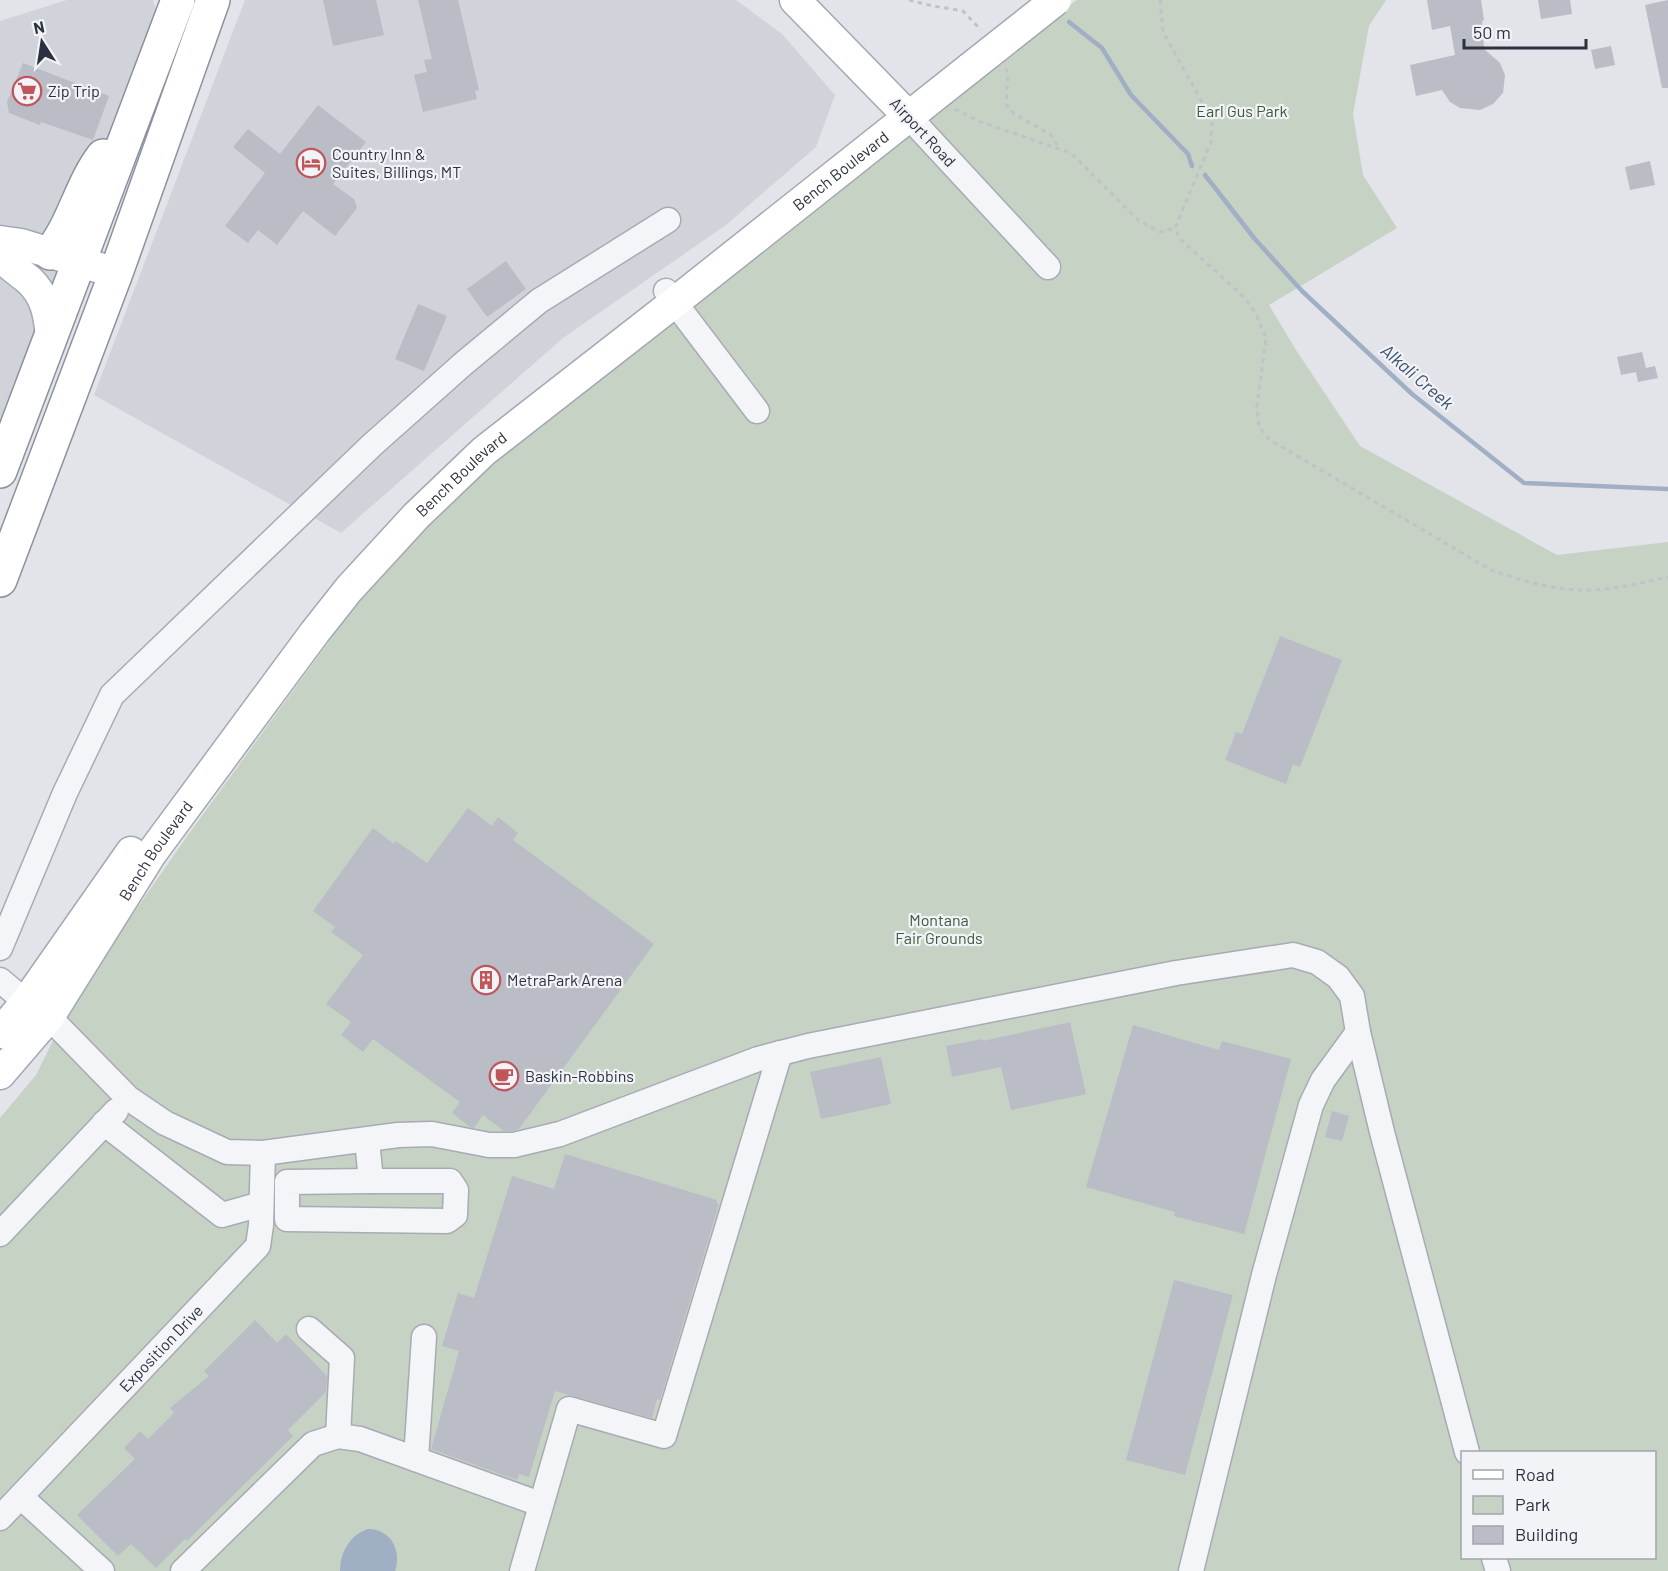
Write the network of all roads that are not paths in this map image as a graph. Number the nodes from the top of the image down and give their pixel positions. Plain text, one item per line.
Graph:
1 (178, 0) edge
2 (213, 0) edge
3 (795, 0) edge
4 (1025, 0) edge
5 (1056, 0) edge
6 (964, 60) junction
7 (902, 110) junction
8 (668, 220) dead end
9 (0, 241) edge
10 (0, 256) edge
11 (65, 258) junction
12 (1048, 267) dead end
13 (116, 273) junction
14 (671, 297) junction
15 (51, 337) junction
16 (757, 411) dead end
17 (0, 471) edge
18 (0, 580) edge
19 (0, 948) edge
20 (0, 980) edge
21 (38, 1010) junction
22 (0, 1032) edge
23 (1358, 1032) junction
24 (780, 1053) junction
25 (0, 1074) edge
26 (128, 1098) junction
27 (165, 1123) junction
28 (104, 1124) junction
29 (368, 1140) junction
30 (141, 1152) junction
31 (263, 1153) junction
32 (371, 1181) junction
33 (261, 1204) junction
34 (0, 1234) edge
35 (309, 1329) dead end
36 (424, 1337) dead end
37 (338, 1436) junction
38 (1467, 1451) edge
39 (416, 1459) junction
40 (21, 1497) junction
41 (540, 1504) junction
42 (0, 1518) edge
43 (102, 1571) edge
44 (183, 1571) edge
45 (522, 1571) edge
46 (1191, 1571) edge

1 - 11 highway
2 - 13 highway
3 - 7 main road, Airport Road
4 - 6 main road
5 - 6 main road, bridge
6 - 7 main road
6 - 7 main road
7 - 12 street, Airport Road
7 - 14 main road
8 - 19 street
9 - 11 main road
10 - 15 main road
11 - 13 main road
11 - 15 highway
13 - 18 highway
14 - 16 street
14 - 21 main road
15 - 17 highway
20 - 21 street
21 - 22 main road
21 - 25 main road
21 - 26 street
23 - 24 street
23 - 38 street
23 - 46 street
24 - 29 street
24 - 41 street
26 - 27 street
26 - 28 street
27 - 30 street
27 - 31 street
28 - 30 street
28 - 34 street
29 - 31 street
29 - 32 street
30 - 33 street
31 - 33 street, Exposition Drive
32 - 32 street
33 - 40 street, Exposition Drive
35 - 37 street
36 - 39 street
37 - 39 street
37 - 44 street
39 - 41 street
40 - 42 street, Exposition Drive
40 - 43 street
41 - 45 street

